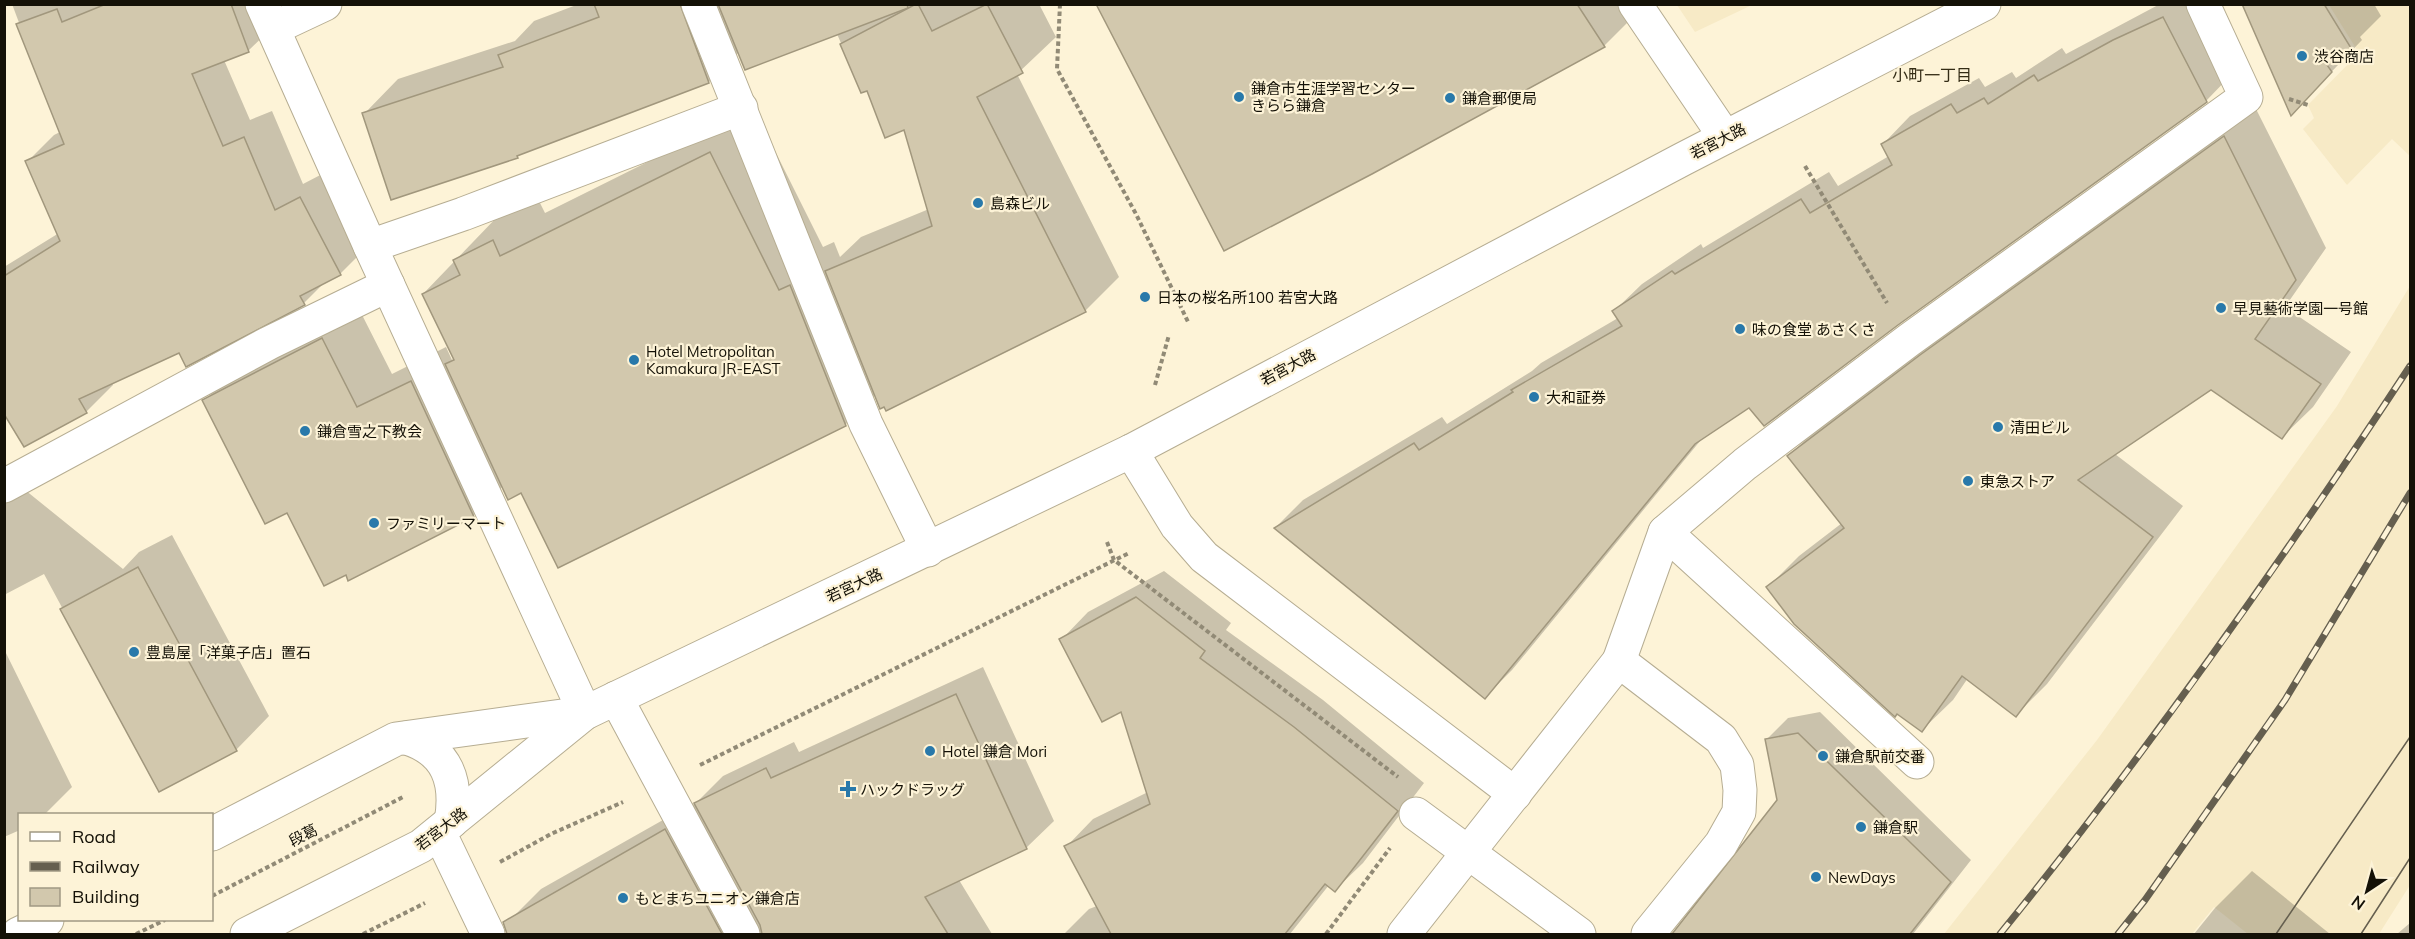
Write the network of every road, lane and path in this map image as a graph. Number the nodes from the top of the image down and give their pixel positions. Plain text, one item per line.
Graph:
1 (326, 4) edge
2 (698, 4) edge
3 (1060, 4) edge
4 (1635, 4) edge
5 (1984, 4) edge
6 (2203, 4) edge
7 (268, 16) edge
8 (741, 108) junction
9 (1725, 137) junction
10 (1804, 166) dead end
11 (370, 246) junction
12 (388, 285) junction
13 (1189, 324) dead end
14 (1169, 335) dead end
15 (1910, 340) junction
16 (1155, 386) dead end
17 (1131, 451) junction
18 (4, 486) edge
19 (1665, 532) junction
20 (1107, 542) dead end
21 (928, 550) junction
22 (1129, 553) dead end
23 (1114, 560) junction
24 (1619, 661) junction
25 (616, 698) junction
26 (585, 713) junction
27 (407, 738) junction
28 (1917, 762) dead end
29 (662, 784) junction
30 (1515, 794) junction
31 (405, 796) dead end
32 (1416, 814) junction
33 (445, 827) junction
34 (213, 833) edge
35 (1470, 852) junction
36 (463, 883) junction
37 (213, 895) edge
38 (45, 921) edge
39 (163, 921) edge
40 (18, 934) edge
41 (136, 934) edge
42 (247, 934) edge
43 (363, 934) edge
44 (488, 934) edge
45 (743, 934) edge
46 (1326, 934) edge
47 (1404, 934) edge
48 (1579, 934) edge
49 (1648, 934) edge

1 - 7 street
2 - 8 street
3 - 13 path
4 - 9 street
5 - 9 street, 若宮大路
6 - 15 street
7 - 11 street
8 - 11 street
8 - 21 street
9 - 17 street, 若宮大路
10 - 15 path
11 - 12 street
12 - 18 street
12 - 26 street
14 - 16 path
15 - 19 street
17 - 21 street, 若宮大路
17 - 30 street
19 - 24 street
19 - 28 street
20 - 23 path
21 - 25 street, 若宮大路
22 - 23 path
23 - 29 path
23 - 32 path
24 - 30 street
24 - 49 street
25 - 26 street, 若宮大路
25 - 29 street
26 - 27 street, 若宮大路
26 - 33 street, 若宮大路
27 - 33 street
27 - 34 street, 若宮大路
29 - 36 path
29 - 45 street
30 - 35 street
31 - 37 path, 段葛
32 - 35 street
32 - 46 path
33 - 36 street
33 - 42 street, 若宮大路
35 - 47 street
35 - 48 street
36 - 43 path
36 - 44 street
38 - 40 street
39 - 41 path

